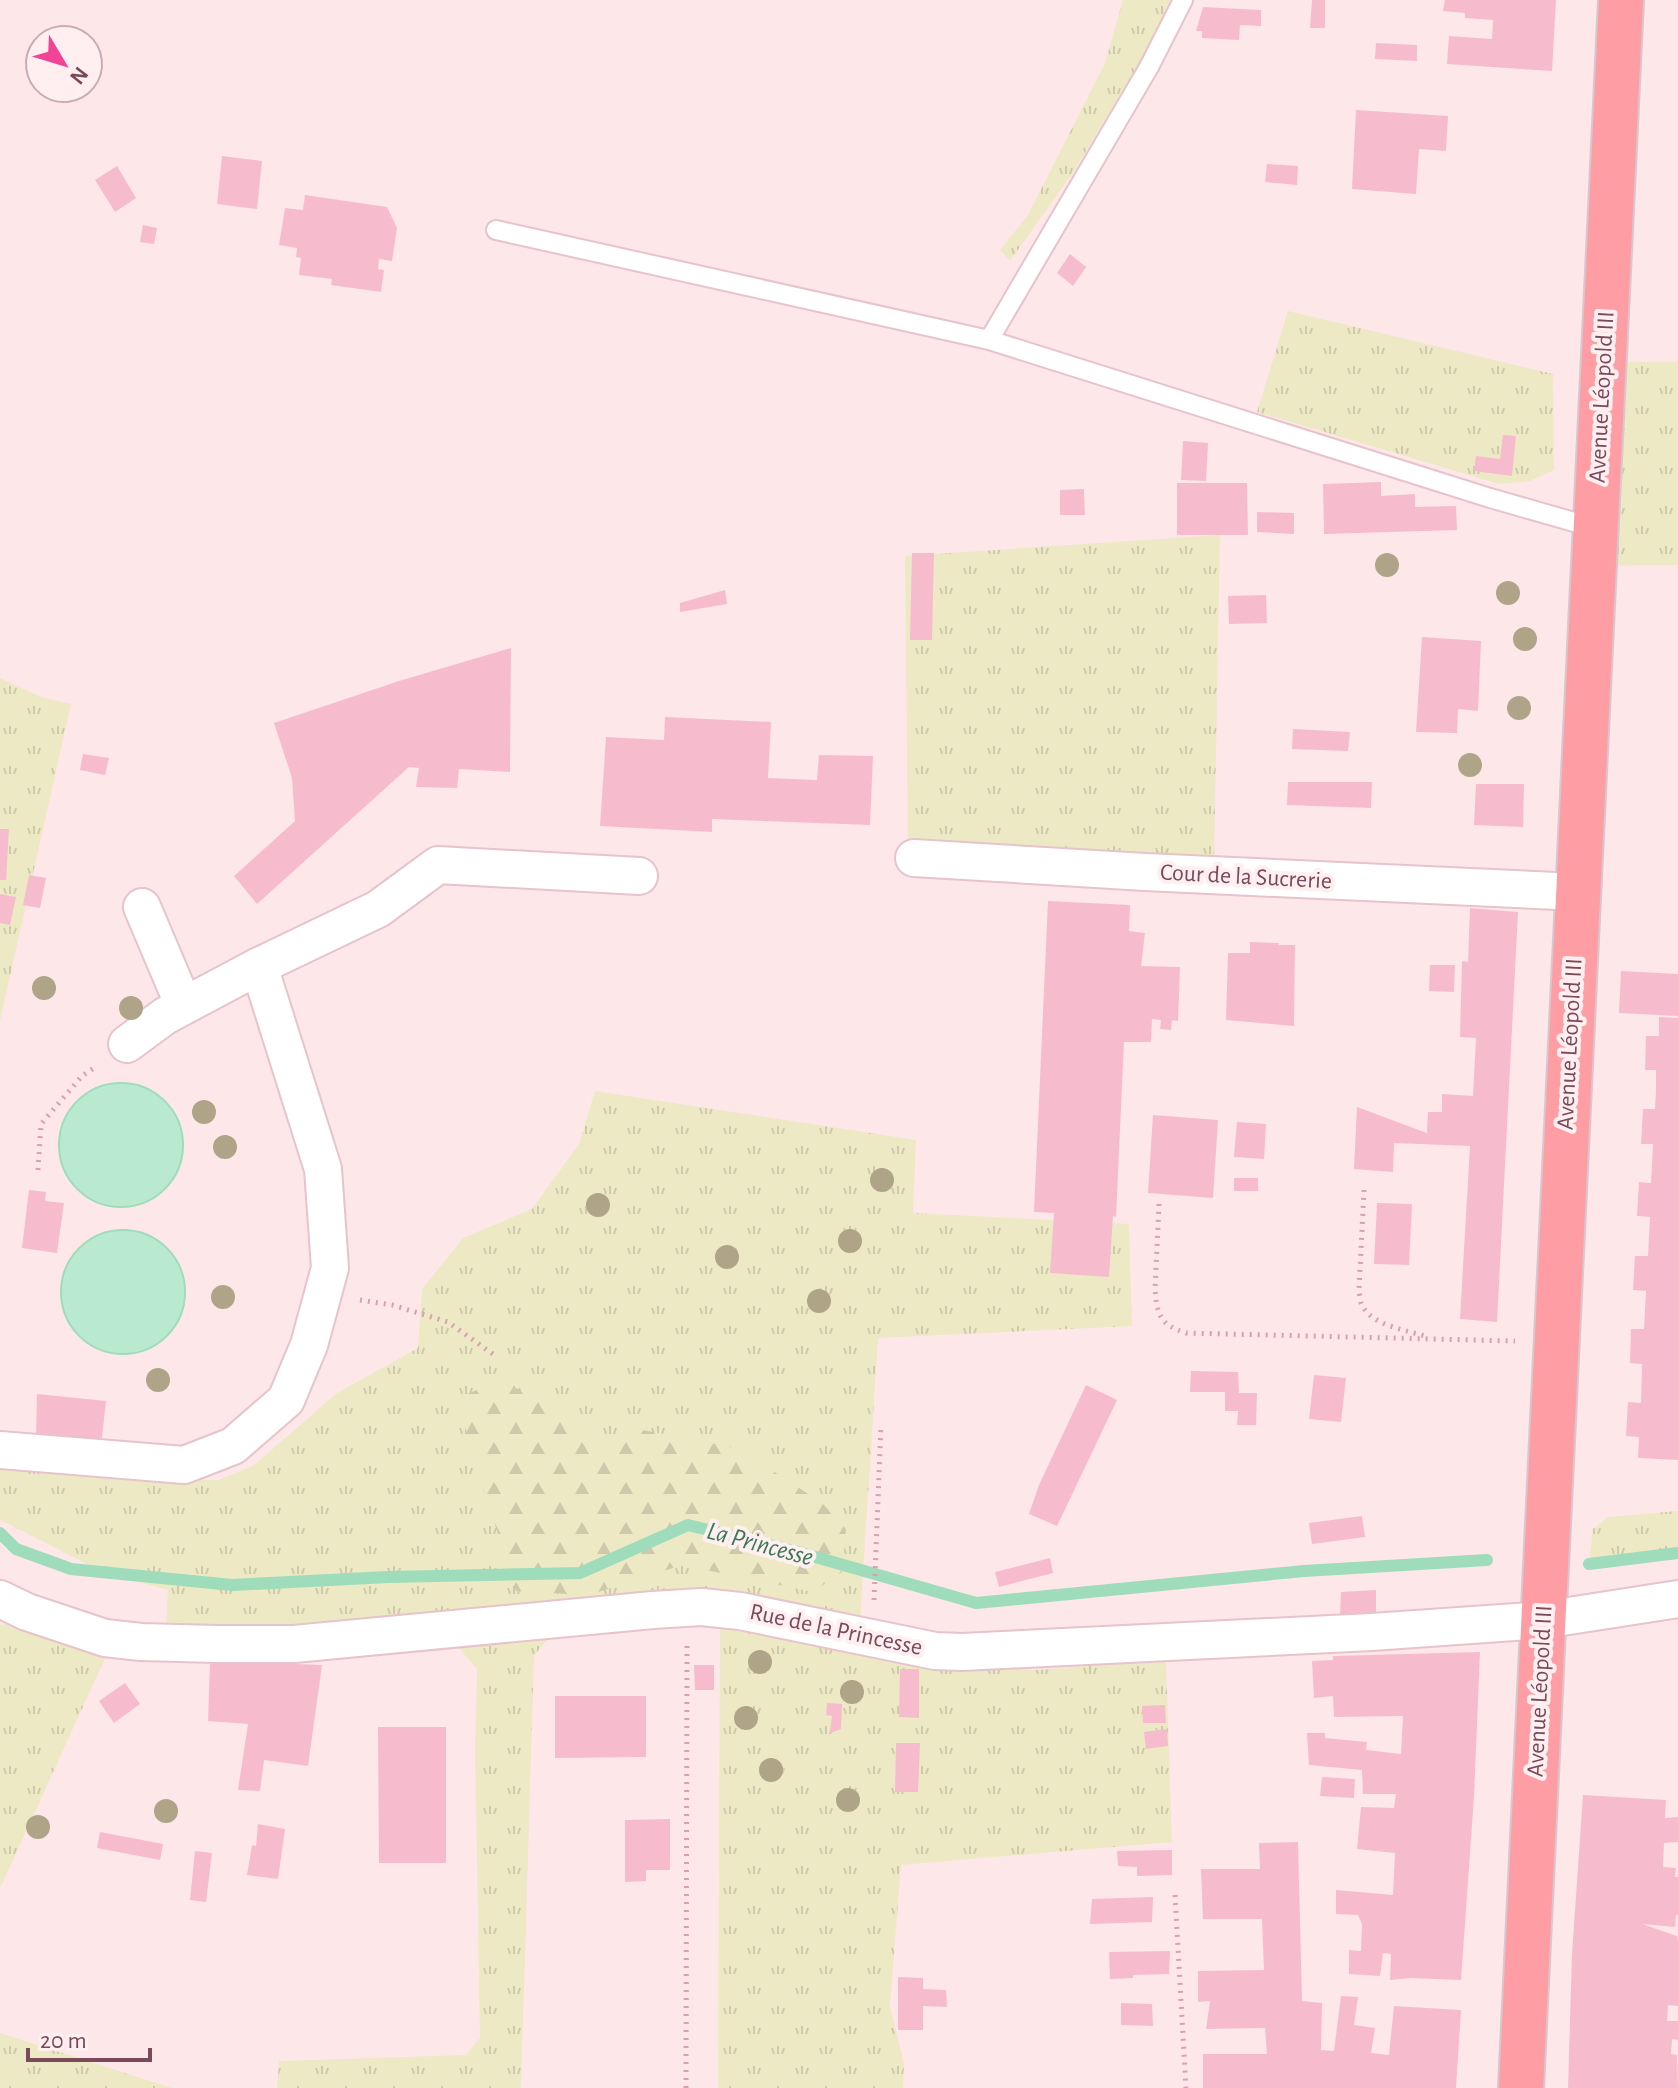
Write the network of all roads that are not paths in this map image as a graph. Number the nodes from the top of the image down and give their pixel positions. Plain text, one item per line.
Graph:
1 (1183, 0) edge
2 (1621, 0) edge
3 (496, 230) dead end
4 (989, 340) junction
5 (1595, 528) junction
6 (914, 858) dead end
7 (639, 876) dead end
8 (1578, 892) junction
9 (142, 907) dead end
10 (259, 966) junction
11 (184, 1006) junction
12 (127, 1044) road end
13 (0, 1450) edge
14 (0, 1599) edge
15 (1678, 1599) edge
16 (1543, 1620) junction
17 (1521, 2088) edge

1 - 4 lane
2 - 5 main road, Avenue Léopold III
3 - 4 lane
4 - 5 lane
5 - 8 main road, Avenue Léopold III
6 - 8 street, Cour de la Sucrerie
7 - 10 street
8 - 16 main road, Avenue Léopold III
9 - 11 street
10 - 11 street
10 - 13 street
11 - 12 street
14 - 16 street, Rue de la Princesse
15 - 16 street, Rue de la Princesse
16 - 17 main road, Avenue Léopold III

